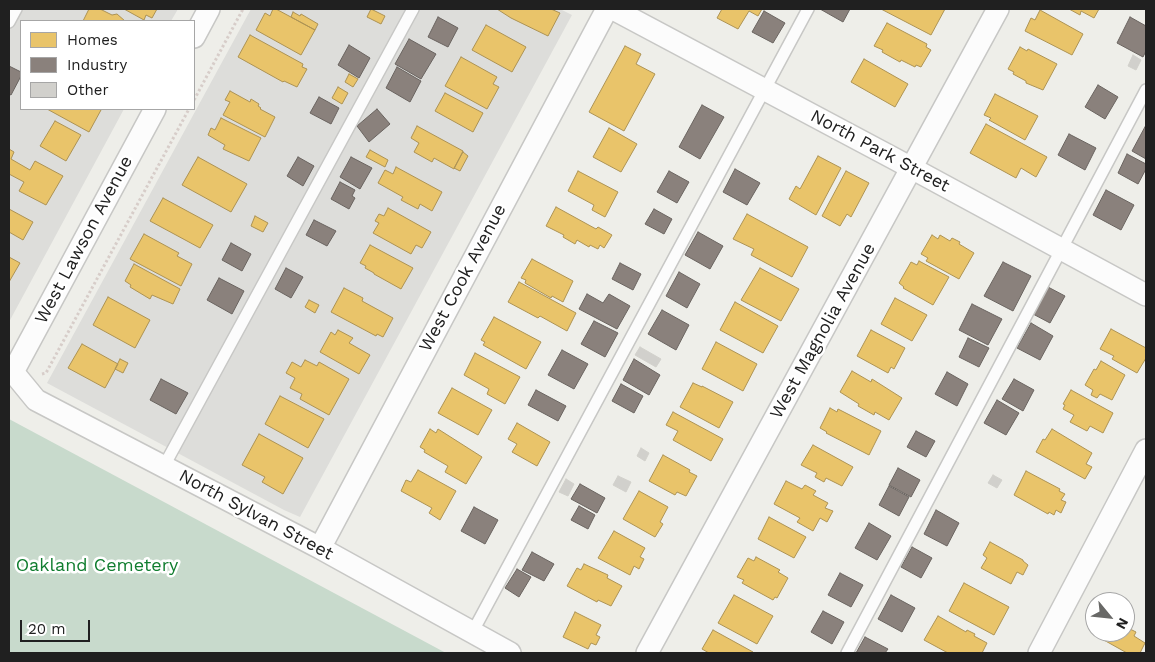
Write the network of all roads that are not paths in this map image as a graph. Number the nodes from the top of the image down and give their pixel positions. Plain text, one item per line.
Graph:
1 (16, 9) edge
2 (209, 9) edge
3 (413, 9) edge
4 (607, 9) edge
5 (613, 9) edge
6 (808, 9) edge
7 (998, 9) edge
8 (9, 22) edge
9 (195, 35) edge
10 (765, 90) junction
11 (1146, 90) edge
12 (154, 110) edge
13 (912, 168) junction
14 (1061, 250) junction
15 (1146, 296) edge
16 (11, 371) edge
17 (1146, 450) edge
18 (164, 466) junction
19 (320, 548) junction
20 (472, 633) junction
21 (510, 653) edge
22 (647, 653) edge
23 (847, 653) edge
24 (1039, 653) edge

1 - 8 lane
2 - 9 street
3 - 18 lane
4 - 19 street, West Cook Avenue
5 - 10 street, North Park Street
6 - 10 lane
7 - 13 street, West Magnolia Avenue
10 - 13 street, North Park Street
10 - 20 lane
11 - 14 lane
12 - 16 street, West Lawson Avenue
13 - 14 street, North Park Street
13 - 22 street, West Magnolia Avenue
14 - 15 street, North Park Street
14 - 23 lane
16 - 18 street, North Sylvan Street
17 - 24 street
18 - 19 street, North Sylvan Street
19 - 20 street, North Sylvan Street
20 - 21 street, North Sylvan Street

